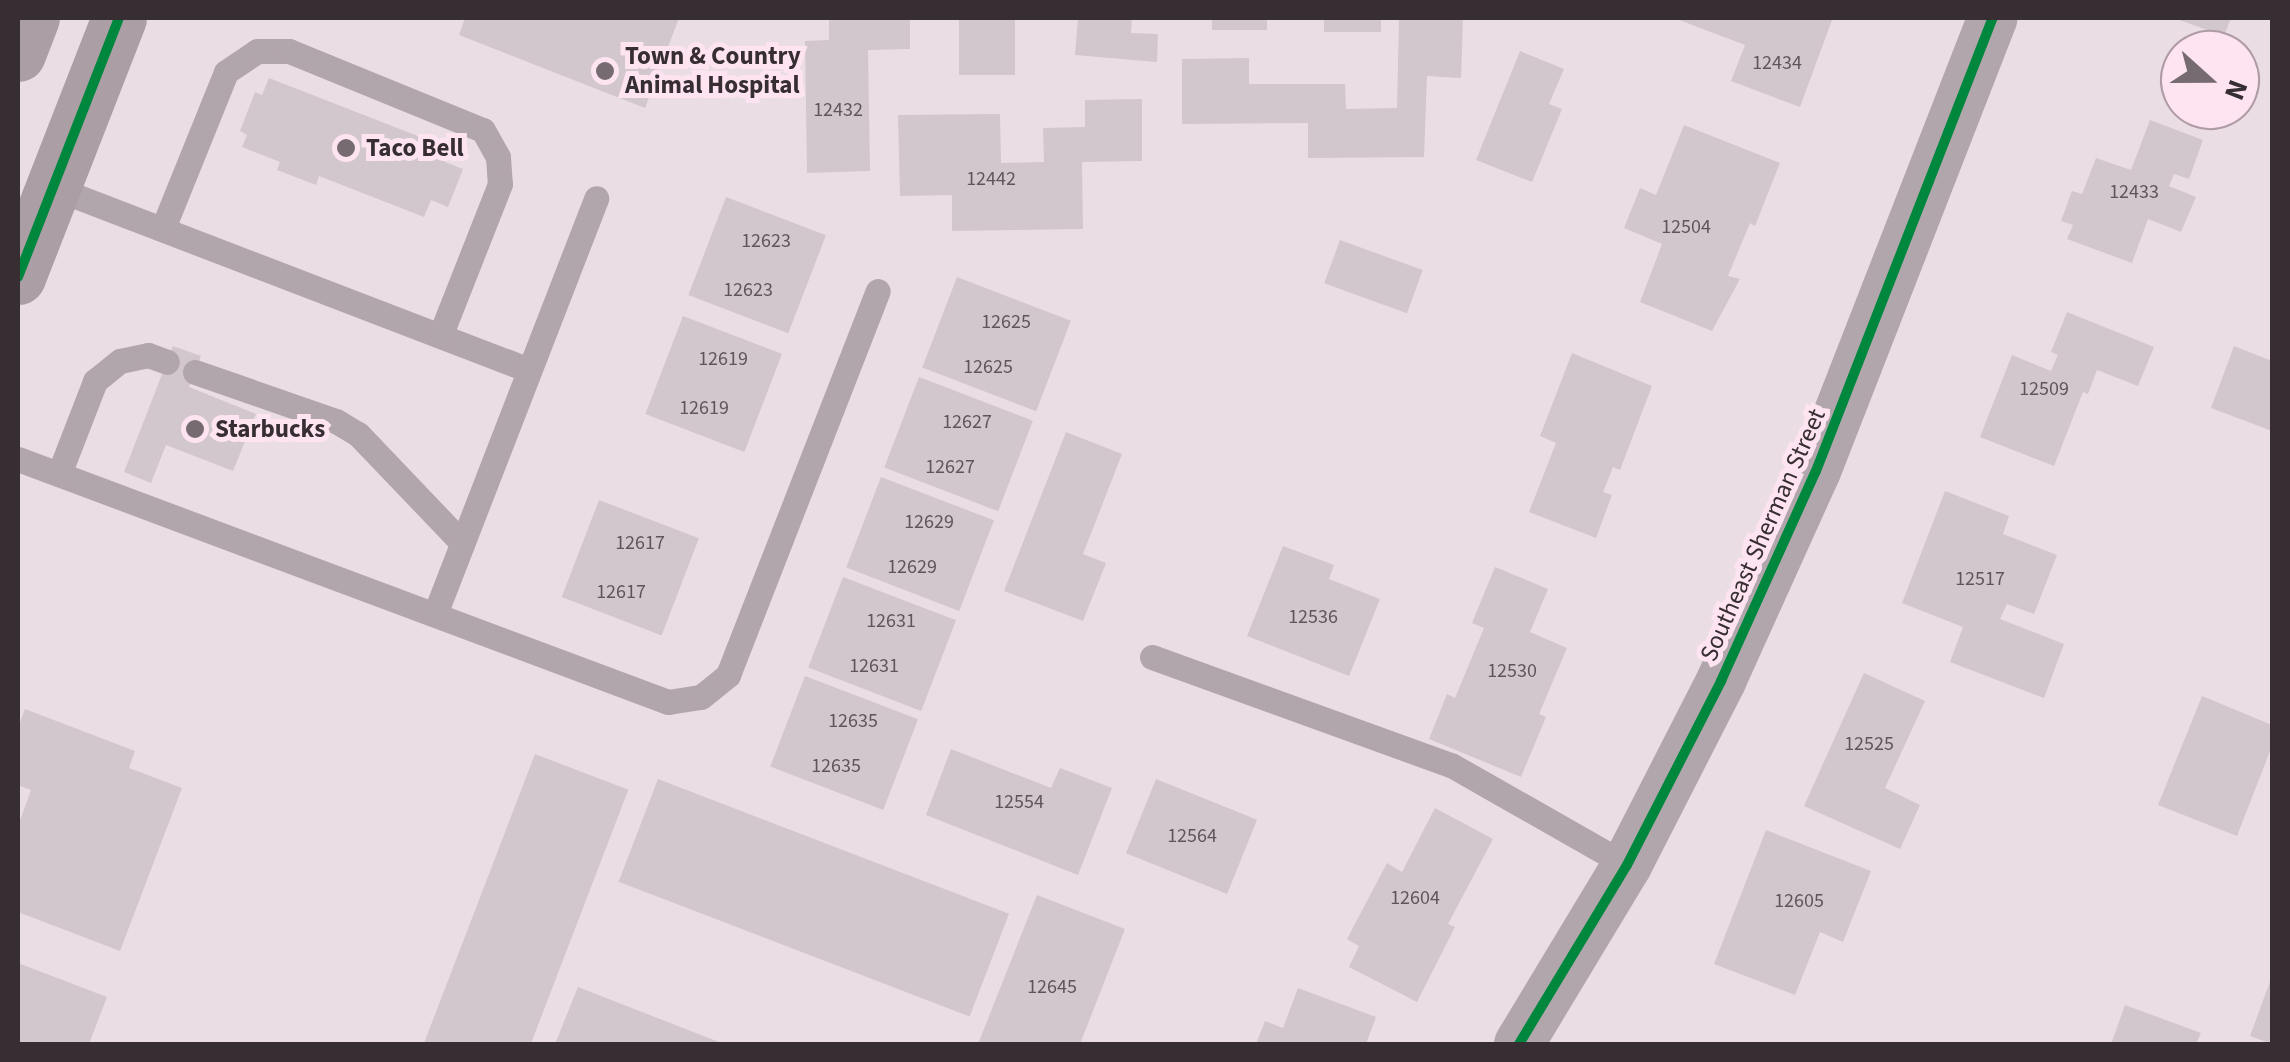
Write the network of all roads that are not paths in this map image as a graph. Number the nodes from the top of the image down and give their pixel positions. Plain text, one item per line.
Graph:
1 (32, 18) edge
2 (119, 18) edge
3 (1993, 18) edge
4 (18, 54) edge
5 (52, 188) junction
6 (596, 198) dead end
7 (163, 228) junction
8 (18, 277) edge
9 (878, 291) dead end
10 (440, 336) junction
11 (167, 362) dead end
12 (529, 370) junction
13 (195, 372) dead end
14 (18, 460) edge
15 (60, 474) junction
16 (462, 543) junction
17 (434, 614) junction
18 (1152, 657) dead end
19 (1627, 865) junction
20 (1519, 1044) edge

1 - 4 main road
2 - 5 main road
3 - 19 street, Southeast Sherman Street
5 - 7 lane
5 - 8 main road
6 - 12 lane
7 - 10 lane
7 - 10 lane
9 - 17 lane
10 - 12 lane
11 - 15 lane
12 - 16 lane
13 - 16 lane
14 - 15 lane
15 - 17 lane
16 - 17 lane
18 - 19 lane
19 - 20 street, Southeast Sherman Street

